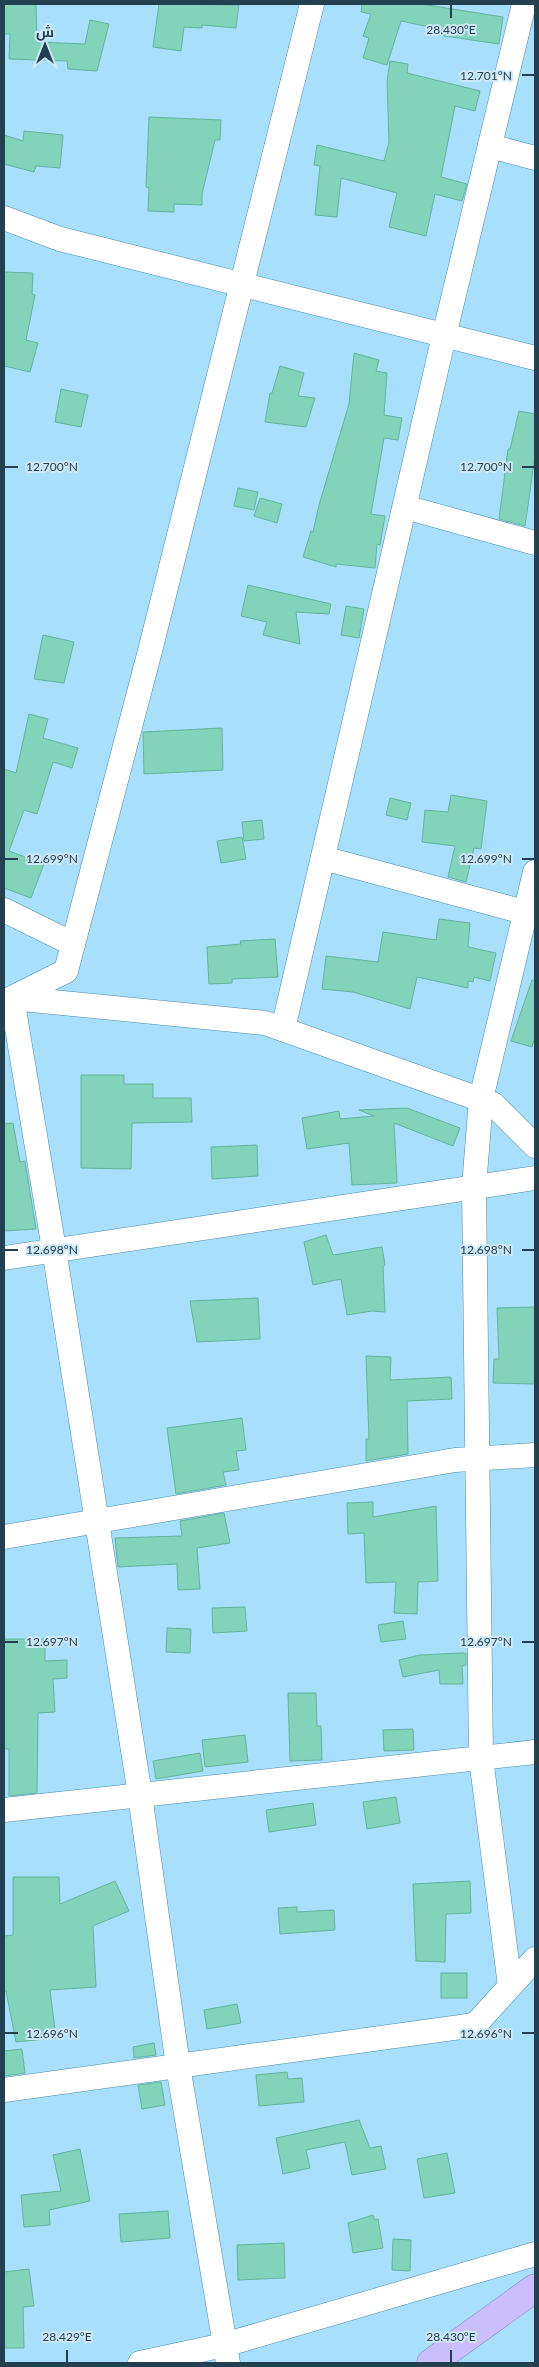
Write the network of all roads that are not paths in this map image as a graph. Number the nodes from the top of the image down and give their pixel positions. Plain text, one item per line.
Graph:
1 (312, 4) edge
2 (524, 4) edge
3 (490, 146) junction
4 (535, 158) edge
5 (4, 218) edge
6 (241, 286) junction
7 (444, 336) junction
8 (535, 358) edge
9 (404, 507) junction
10 (535, 542) edge
11 (323, 858) junction
12 (535, 872) edge
13 (4, 910) edge
14 (530, 914) edge
15 (73, 944) junction
16 (8, 1000) edge
17 (283, 1029) junction
18 (481, 1099) junction
19 (535, 1146) edge
20 (535, 1178) edge
21 (474, 1187) junction
22 (54, 1249) junction
23 (4, 1258) edge
24 (535, 1455) edge
25 (477, 1458) junction
26 (97, 1520) junction
27 (4, 1537) edge
28 (535, 1752) edge
29 (481, 1758) junction
30 (140, 1795) junction
31 (4, 1810) edge
32 (535, 1959) edge
33 (510, 1986) junction
34 (178, 2066) junction
35 (4, 2090) edge
36 (535, 2254) edge
37 (535, 2288) edge
38 (226, 2354) edge
39 (140, 2363) edge
40 (431, 2363) edge

1 - 6 street
2 - 3 street
3 - 4 street
3 - 7 street
5 - 6 street
6 - 7 street
6 - 15 street
7 - 8 street
7 - 9 street
9 - 10 street
9 - 11 street
11 - 14 street
11 - 17 street
12 - 14 street
13 - 15 street
14 - 18 street
15 - 16 street
16 - 17 street
16 - 22 street
17 - 18 street
18 - 19 street
18 - 21 street
20 - 21 street
21 - 22 street
21 - 25 street
22 - 23 street
22 - 26 street
24 - 25 street
25 - 26 street
25 - 29 street
26 - 27 street
26 - 30 street
28 - 29 street
29 - 30 street
29 - 33 street
30 - 31 street
30 - 34 street
32 - 33 street
33 - 34 street
34 - 35 street
34 - 38 street
36 - 38 street
37 - 40 highway
38 - 39 street

